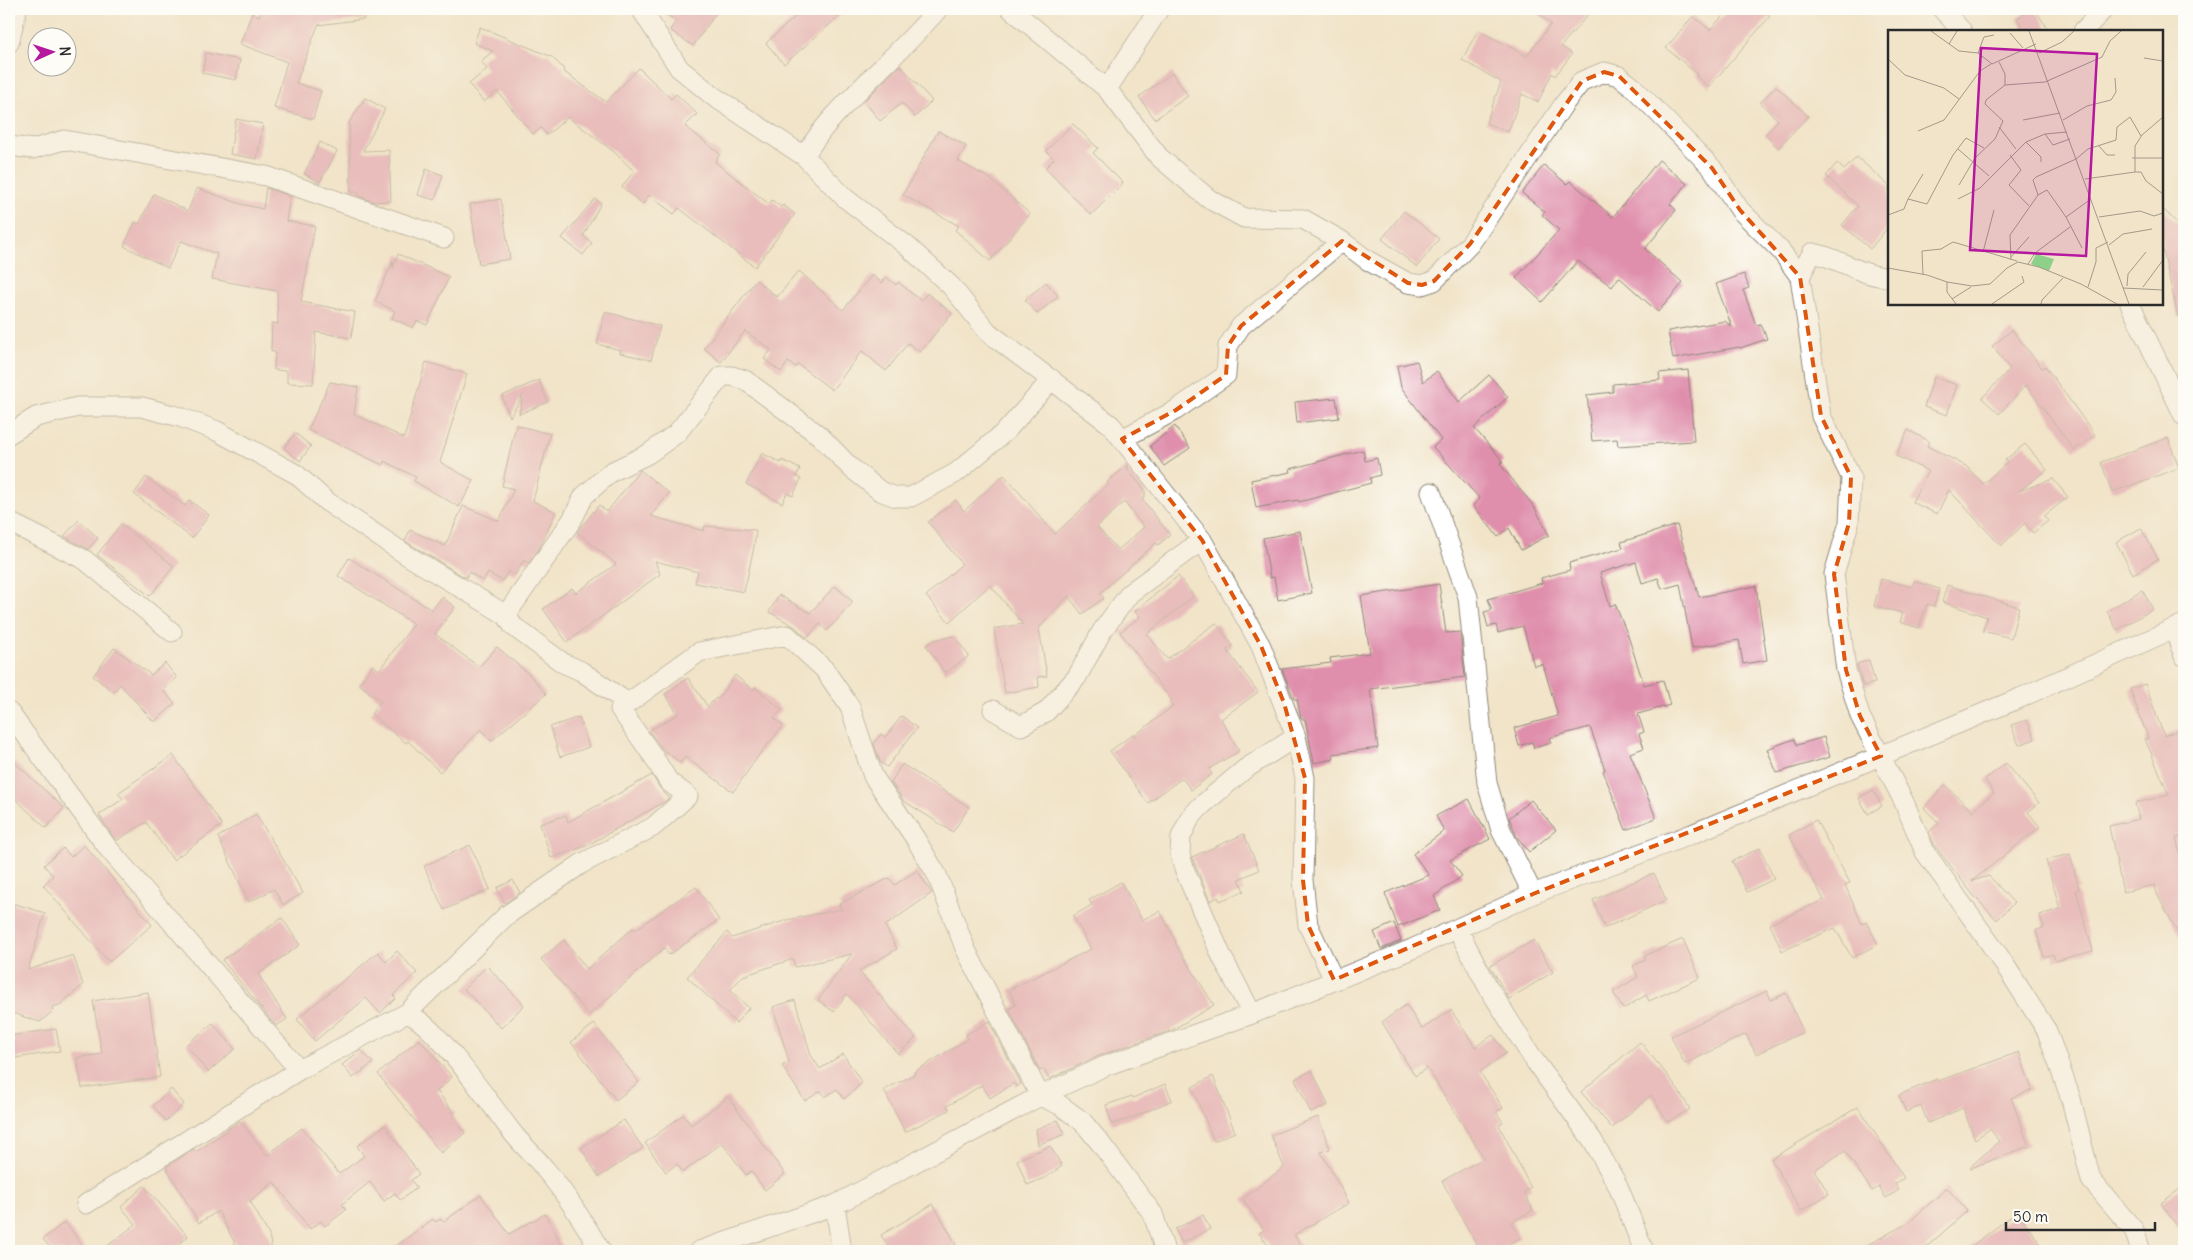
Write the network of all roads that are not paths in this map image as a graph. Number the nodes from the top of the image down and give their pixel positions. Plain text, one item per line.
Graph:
1 (17, 9) edge
2 (641, 9) edge
3 (938, 9) edge
4 (1012, 9) edge
5 (1159, 9) edge
6 (1942, 9) edge
7 (2104, 9) edge
8 (1961, 30) edge
9 (2084, 30) edge
10 (9, 43) edge
11 (1107, 89) junction
12 (9, 146) edge
13 (804, 156) junction
14 (444, 238) dead end
15 (1342, 241) junction
16 (1800, 276) junction
17 (1888, 277) edge
18 (2130, 305) edge
19 (1052, 378) junction
20 (2184, 416) edge
21 (9, 434) edge
22 (1122, 439) junction
23 (1431, 492) dead end
24 (9, 522) edge
25 (1202, 540) junction
26 (506, 615) junction
27 (2179, 626) edge
28 (172, 632) dead end
29 (2184, 656) edge
30 (628, 703) junction
31 (993, 710) dead end
32 (9, 712) edge
33 (1296, 737) junction
34 (1881, 756) junction
35 (1533, 894) junction
36 (1458, 930) junction
37 (1334, 980) junction
38 (407, 1012) junction
39 (1252, 1014) junction
40 (299, 1070) junction
41 (1040, 1096) junction
42 (86, 1204) dead end
43 (835, 1205) junction
44 (601, 1251) edge
45 (699, 1251) edge
46 (842, 1251) edge
47 (1165, 1251) edge
48 (1644, 1251) edge
49 (2141, 1251) edge

1 - 10 street
2 - 13 street
3 - 13 street
4 - 11 street
5 - 11 street
6 - 8 street
7 - 9 street
11 - 15 street
12 - 14 street
13 - 19 street
15 - 16 street
15 - 22 street
16 - 17 street
16 - 34 street
18 - 20 street
19 - 22 street
19 - 26 street
21 - 26 street
22 - 25 street
23 - 35 street
24 - 28 street
25 - 31 street
25 - 33 street
26 - 30 street
27 - 29 street
27 - 34 street
30 - 38 street
30 - 41 street
32 - 40 street
33 - 37 street
33 - 39 street
34 - 35 street
34 - 49 street
35 - 36 street
36 - 37 street
36 - 48 street
37 - 39 street
38 - 40 street
38 - 44 street
39 - 41 street
40 - 42 street
41 - 43 street
41 - 47 street
43 - 45 street
43 - 46 street

